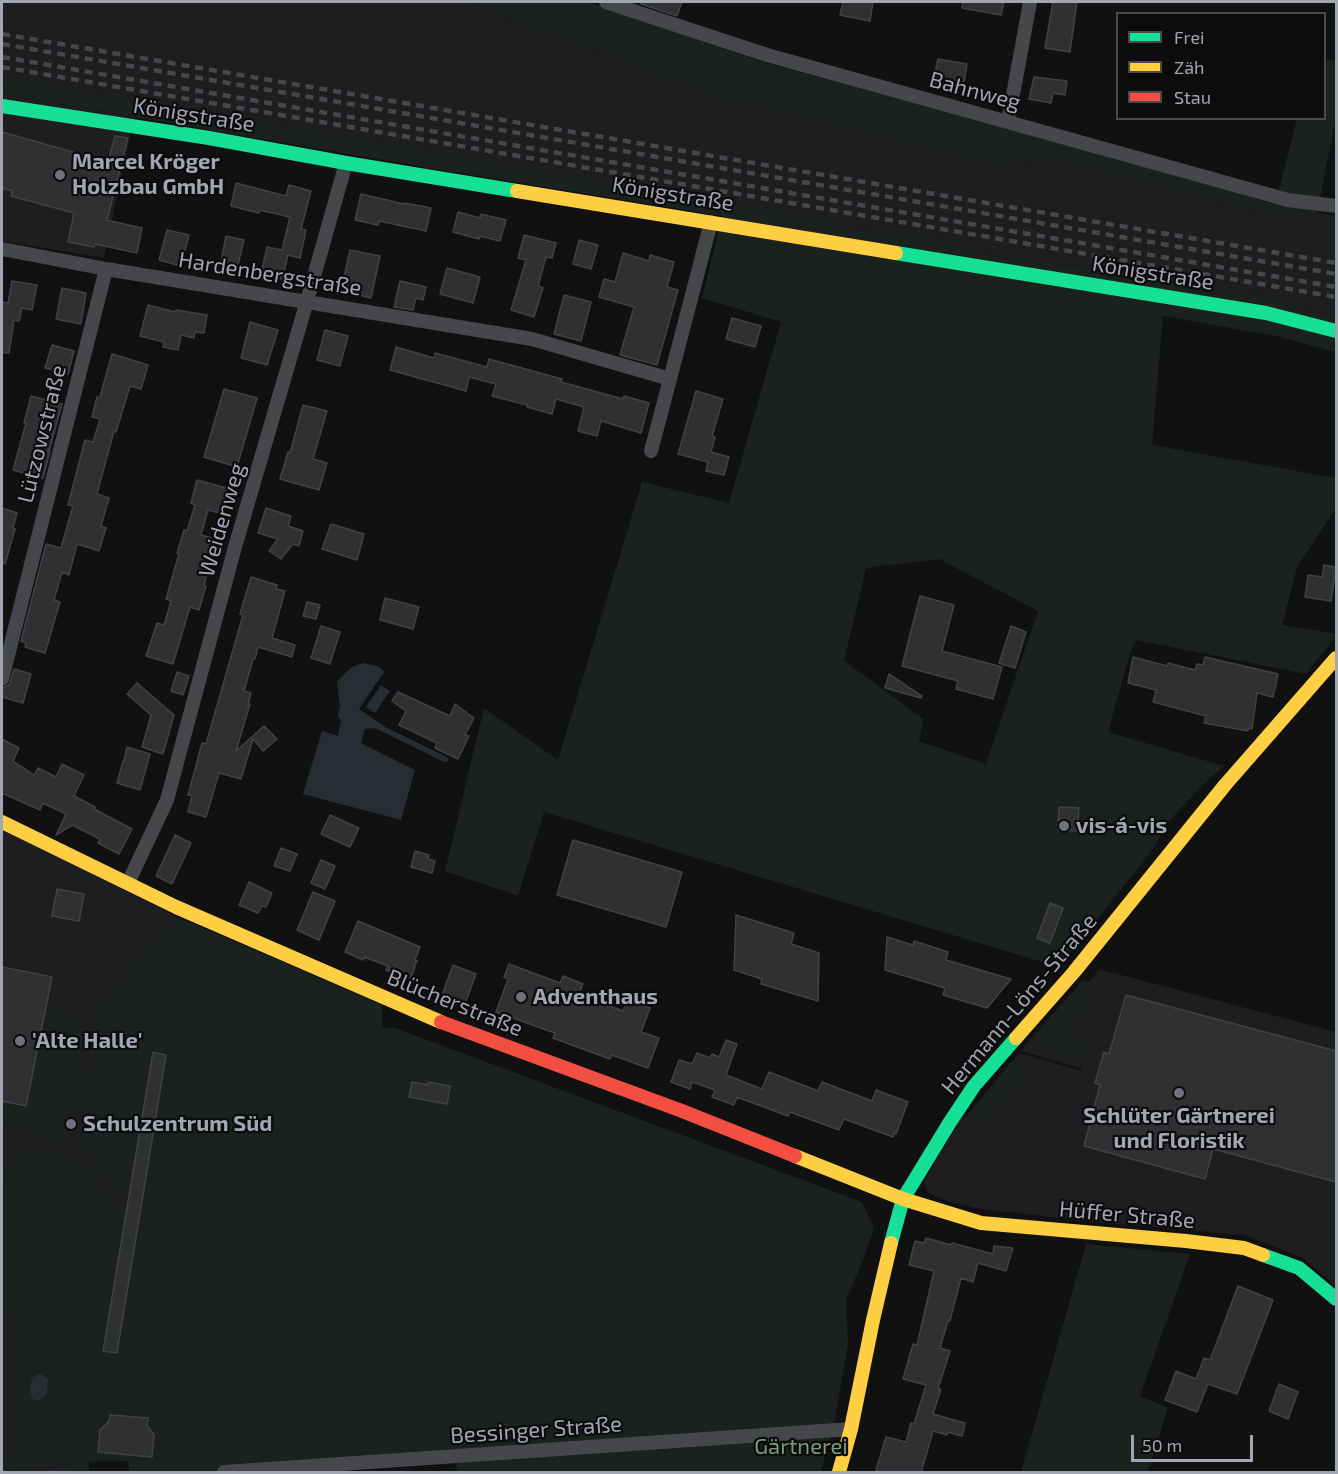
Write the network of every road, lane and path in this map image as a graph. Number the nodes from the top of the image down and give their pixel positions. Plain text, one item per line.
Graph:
1 (606, 2) edge
2 (1030, 2) edge
3 (2, 106) edge
4 (1008, 122) junction
5 (346, 163) junction
6 (1336, 206) edge
7 (711, 222) junction
8 (2, 249) edge
9 (106, 269) junction
10 (307, 301) junction
11 (1336, 331) edge
12 (670, 380) junction
13 (651, 451) dead end
14 (1336, 658) edge
15 (2, 678) edge
16 (2, 822) edge
17 (128, 884) junction
18 (903, 1199) junction
19 (1336, 1299) edge
20 (851, 1429) junction
21 (224, 1473) edge
22 (839, 1473) edge

1 - 4 street, Bahnweg
2 - 4 street
3 - 5 street, Königstraße
4 - 6 street, Bahnweg
5 - 7 street, Königstraße
5 - 10 street, Weidenweg
7 - 11 street, Königstraße
7 - 12 street
8 - 9 street, Hardenbergstraße
9 - 10 street, Hardenbergstraße
9 - 15 street, Lützowstraße
10 - 12 street, Hardenbergstraße
10 - 17 street, Weidenweg
12 - 13 street
14 - 18 street, Hermann-Löns-Straße
16 - 17 street, Blücherstraße
17 - 18 street, Blücherstraße
18 - 19 street, Hüffer Straße
18 - 20 street, Hermann-Löns-Straße
20 - 21 street, Bessinger Straße
20 - 22 street, Hermann-Löns-Straße

